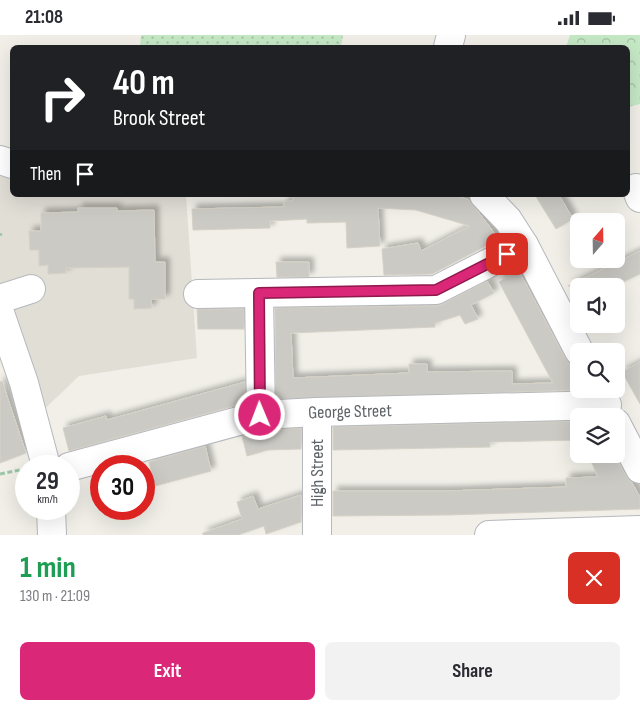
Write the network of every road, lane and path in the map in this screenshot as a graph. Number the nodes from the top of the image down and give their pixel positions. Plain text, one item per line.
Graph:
1 (486, 197) edge
2 (524, 245) junction
3 (31, 289) dead end
4 (259, 293) junction
5 (198, 294) dead end
6 (0, 299) edge
7 (0, 313) edge
8 (575, 343) edge
9 (570, 409) edge
10 (317, 412) junction
11 (260, 415) junction
12 (625, 439) edge
13 (43, 455) edge
14 (80, 464) edge
15 (640, 469) edge
16 (15, 471) edge
17 (0, 474) edge
18 (51, 520) edge
19 (640, 530) edge
20 (52, 535) edge
21 (317, 535) edge
22 (489, 535) edge

1 - 2 street
2 - 4 street
2 - 8 street
3 - 6 street
4 - 5 street
4 - 11 street
7 - 13 street
9 - 10 street, George Street
10 - 11 street, George Street
10 - 21 street, High Street
11 - 14 street, George Street
12 - 15 street
16 - 17 path
18 - 20 street
19 - 22 street

